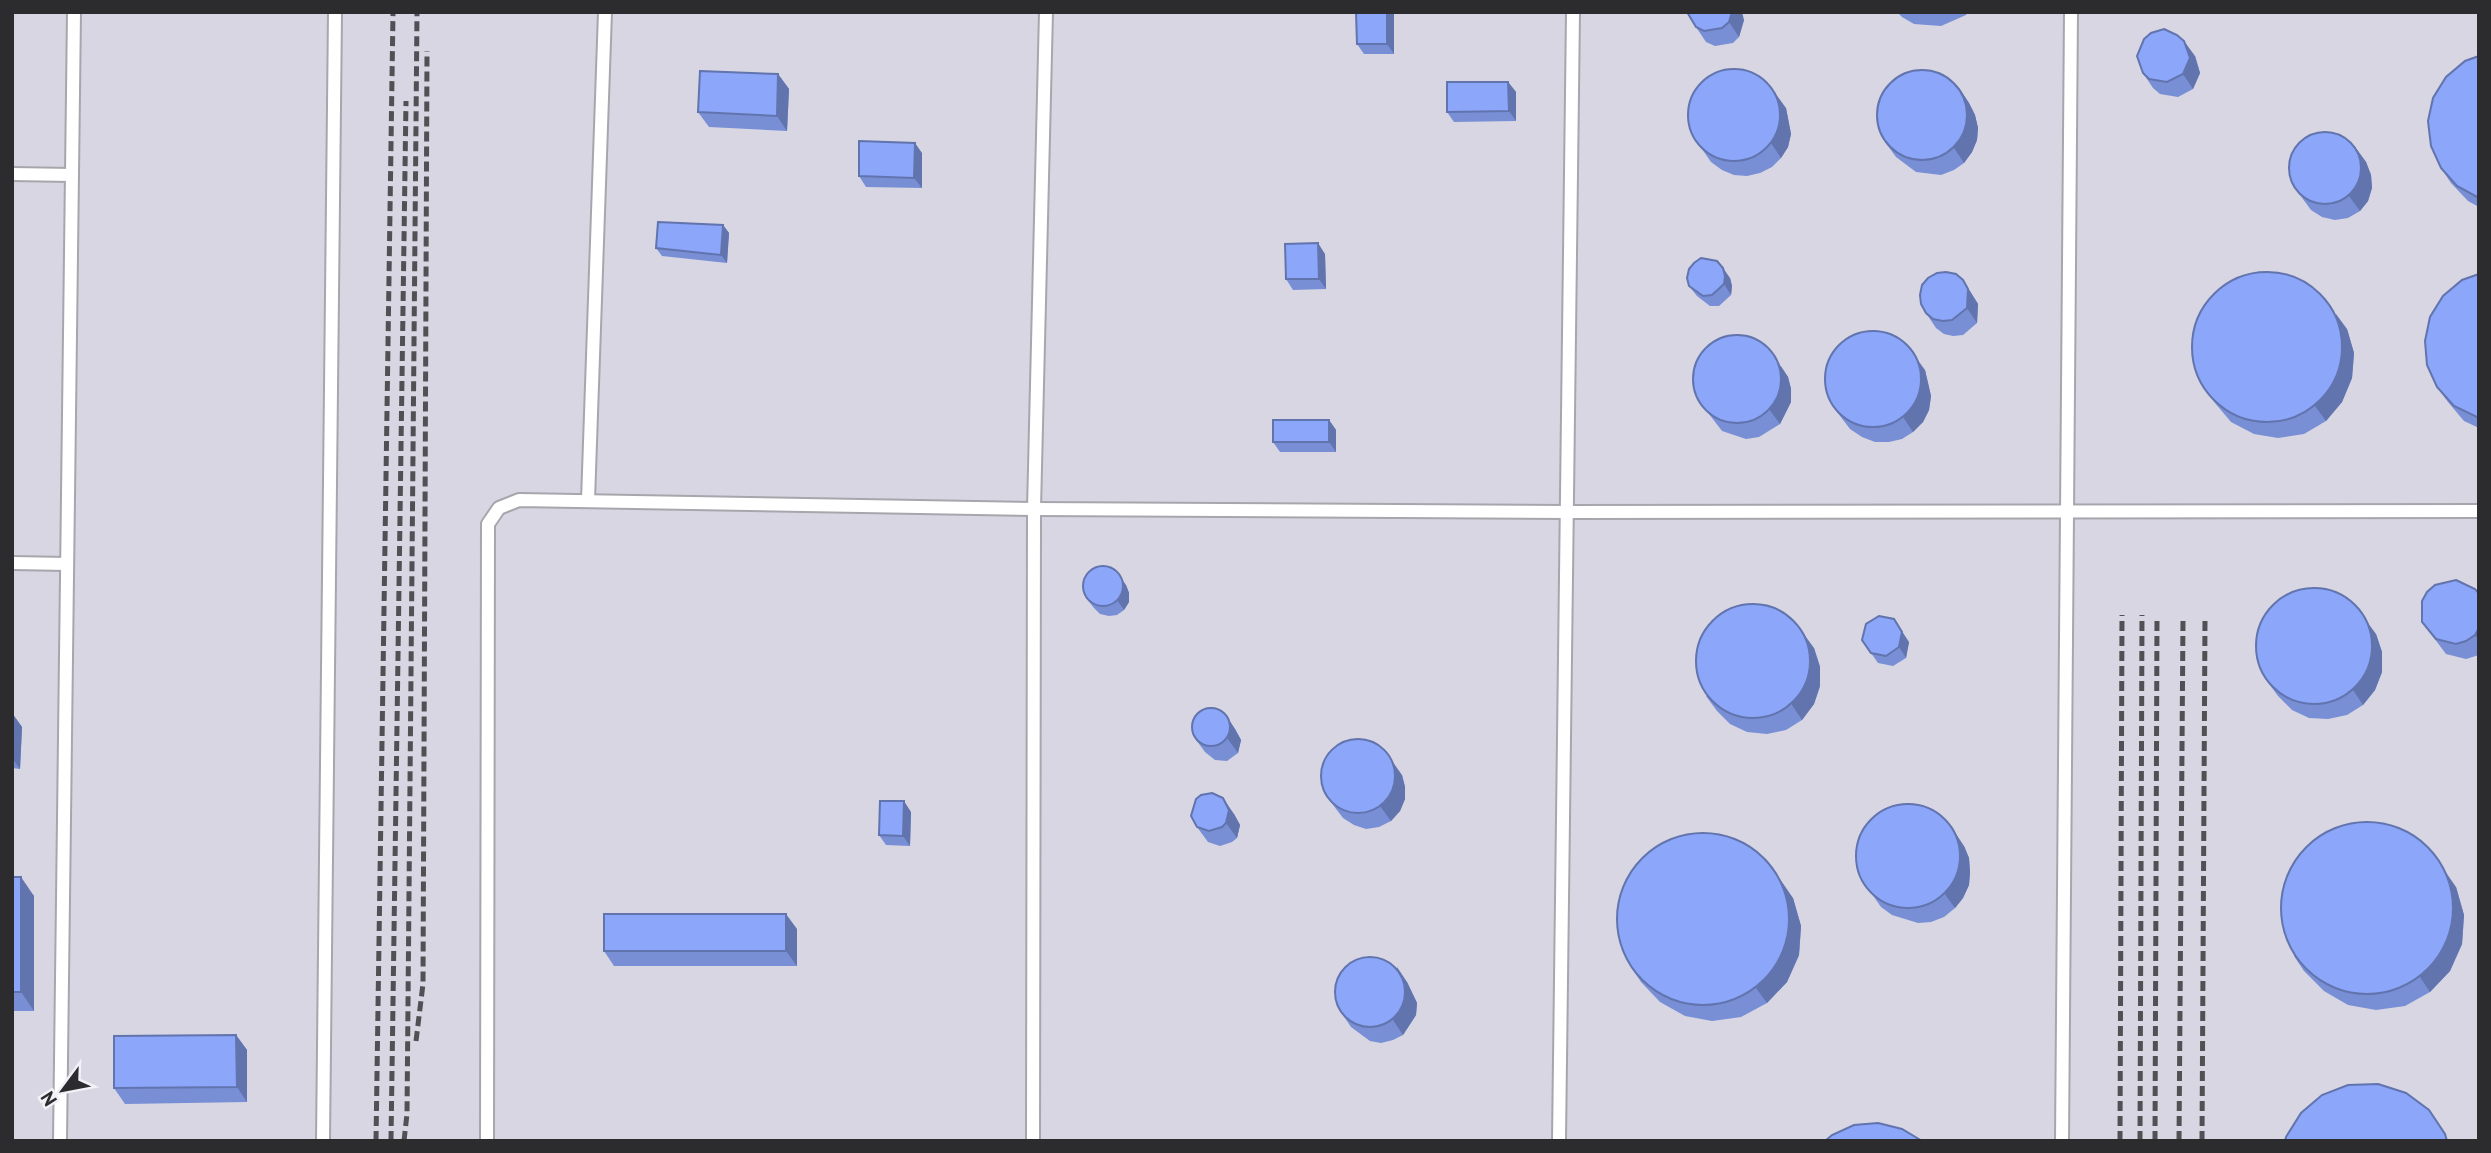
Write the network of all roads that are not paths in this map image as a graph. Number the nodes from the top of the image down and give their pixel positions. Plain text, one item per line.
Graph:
1 (74, 12) edge
2 (335, 12) edge
3 (605, 12) edge
4 (1046, 12) edge
5 (1573, 12) edge
6 (2071, 12) edge
7 (12, 174) edge
8 (72, 175) junction
9 (588, 500) junction
10 (1034, 509) junction
11 (2067, 510) junction
12 (2479, 511) edge
13 (1566, 512) junction
14 (12, 563) edge
15 (67, 564) junction
16 (60, 1141) edge
17 (323, 1141) edge
18 (486, 1141) edge
19 (1033, 1141) edge
20 (1559, 1141) edge
21 (2062, 1141) edge

1 - 8 lane
2 - 17 lane
3 - 9 lane
4 - 10 lane
5 - 13 lane
6 - 11 lane
7 - 8 lane
8 - 15 lane
9 - 10 lane
9 - 18 lane
10 - 13 lane
10 - 19 lane
11 - 12 lane
11 - 13 lane
11 - 21 lane
13 - 20 lane
14 - 15 lane
15 - 16 lane

